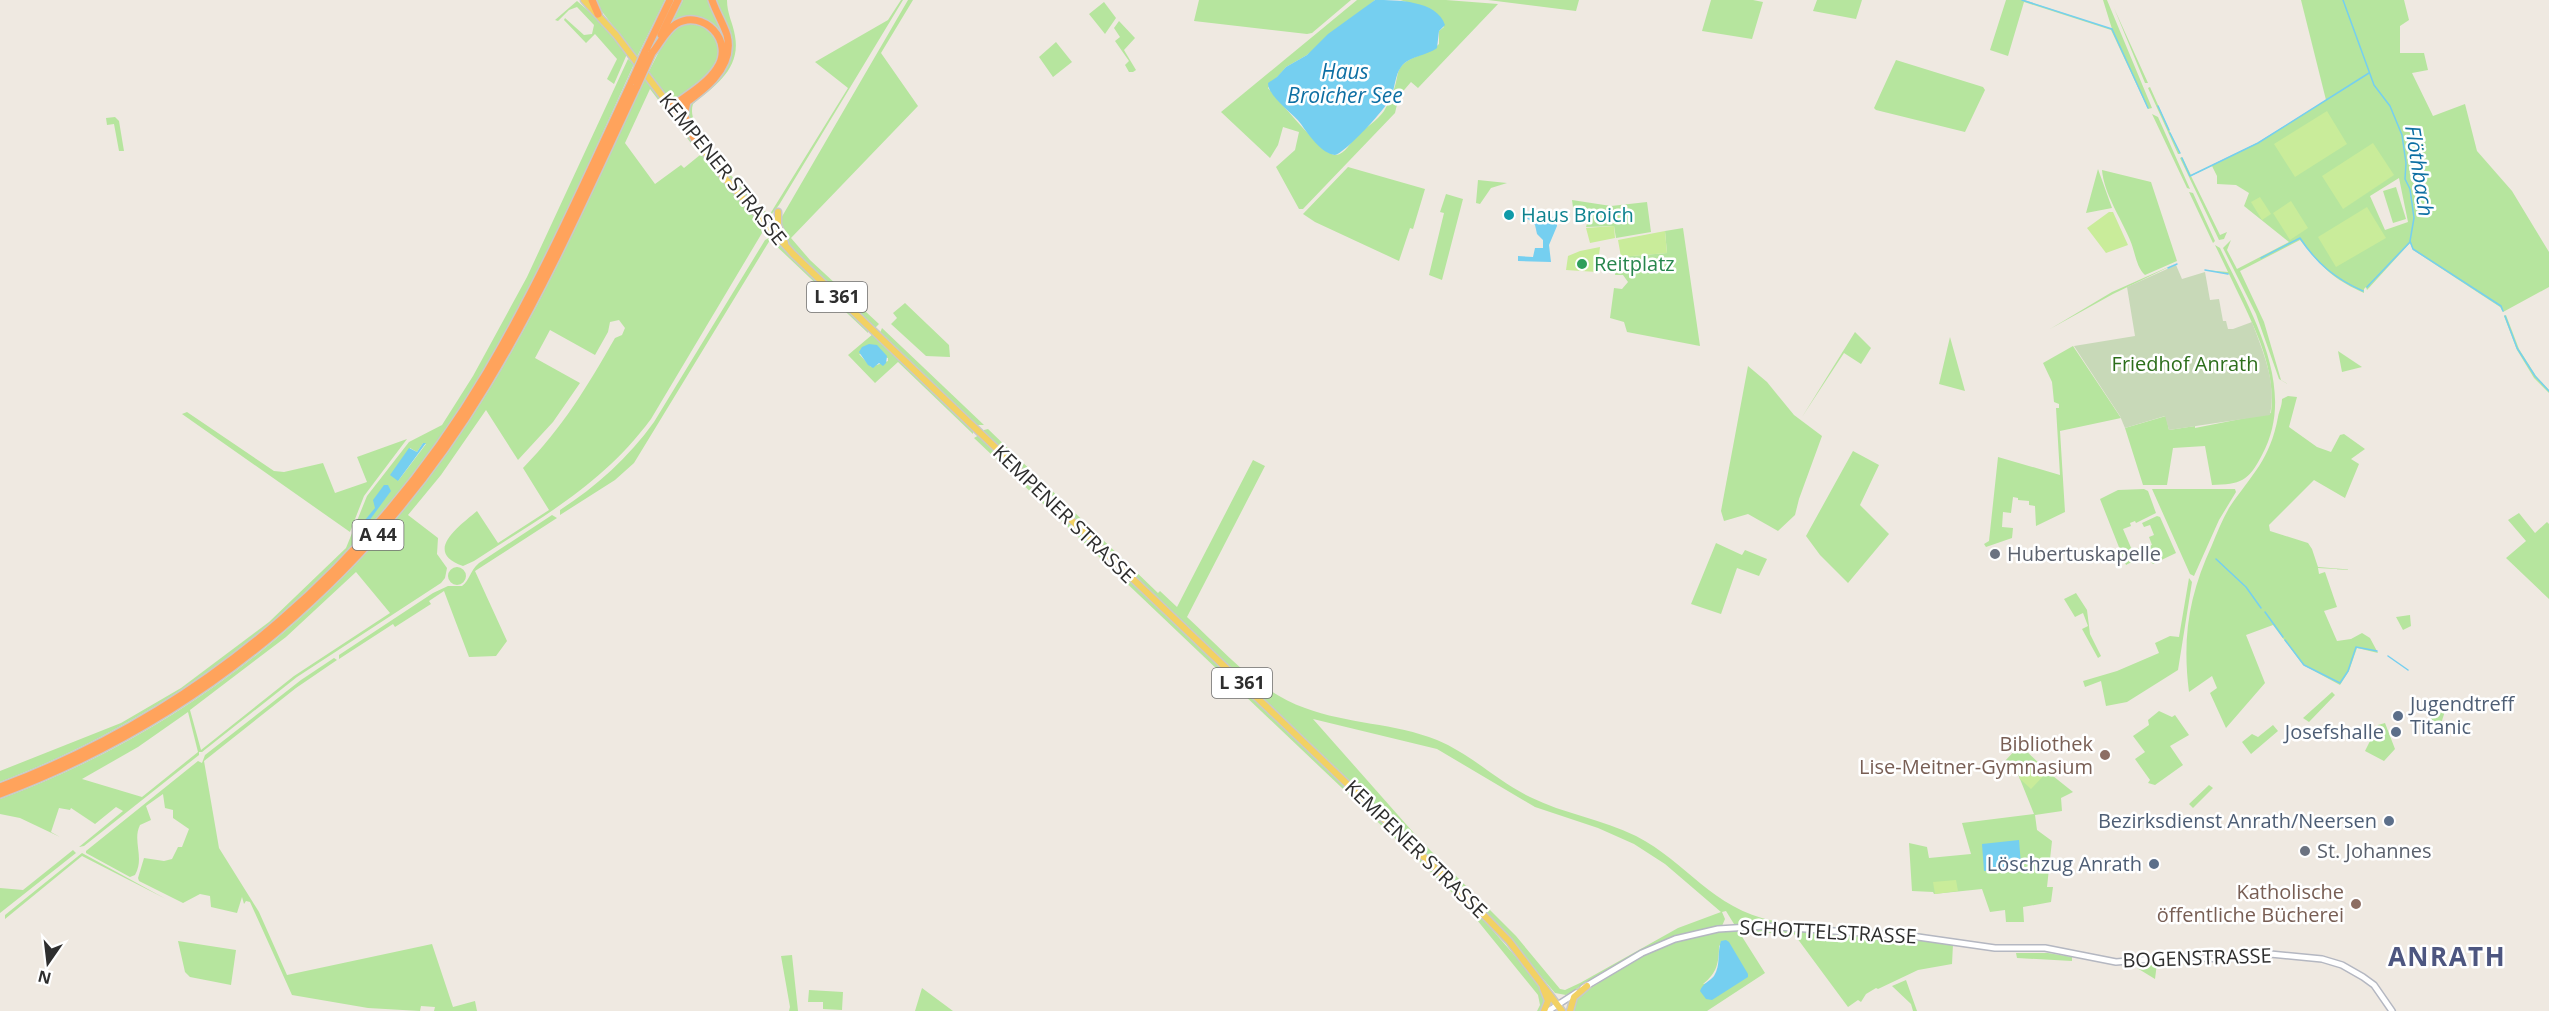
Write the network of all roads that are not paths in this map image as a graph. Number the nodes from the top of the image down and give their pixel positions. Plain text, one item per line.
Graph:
1 (584, 0) edge
2 (592, 0) edge
3 (668, 0) edge
4 (678, 0) edge
5 (712, 0) edge
6 (598, 14) junction
7 (649, 53) junction
8 (634, 84) junction
9 (689, 100) junction
10 (672, 109) junction
11 (694, 138) junction
12 (778, 212) dead end
13 (788, 248) junction
14 (0, 787) edge
15 (0, 794) edge
16 (2045, 948) joint
17 (1537, 976) junction
18 (1587, 986) junction
19 (1560, 1008) edge
20 (1544, 1011) edge
21 (1548, 1011) edge
22 (1570, 1011) edge
23 (2392, 1011) edge

1 - 6 main road, KEMPENER STRASSE
2 - 6 highway
3 - 7 highway, A 44
4 - 7 highway, A 44
5 - 9 highway
6 - 10 main road, KEMPENER STRASSE
7 - 8 highway, A 44, bridge
7 - 10 highway
8 - 14 highway, A 44
8 - 15 highway, A 44
9 - 10 highway
9 - 11 highway
10 - 11 main road, KEMPENER STRASSE
11 - 13 main road, KEMPENER STRASSE / L 361
12 - 13 main road, L 361
13 - 17 main road, KEMPENER STRASSE / L 361
16 - 18 main road, SCHOTTELSTRASSE
16 - 23 main road, BOGENSTRASSE
17 - 19 main road, KEMPENER STRASSE / L 361
17 - 20 main road
18 - 19 main road, SCHOTTELSTRASSE
18 - 22 main road
19 - 21 main road, SCHOTTELSTRASSE

